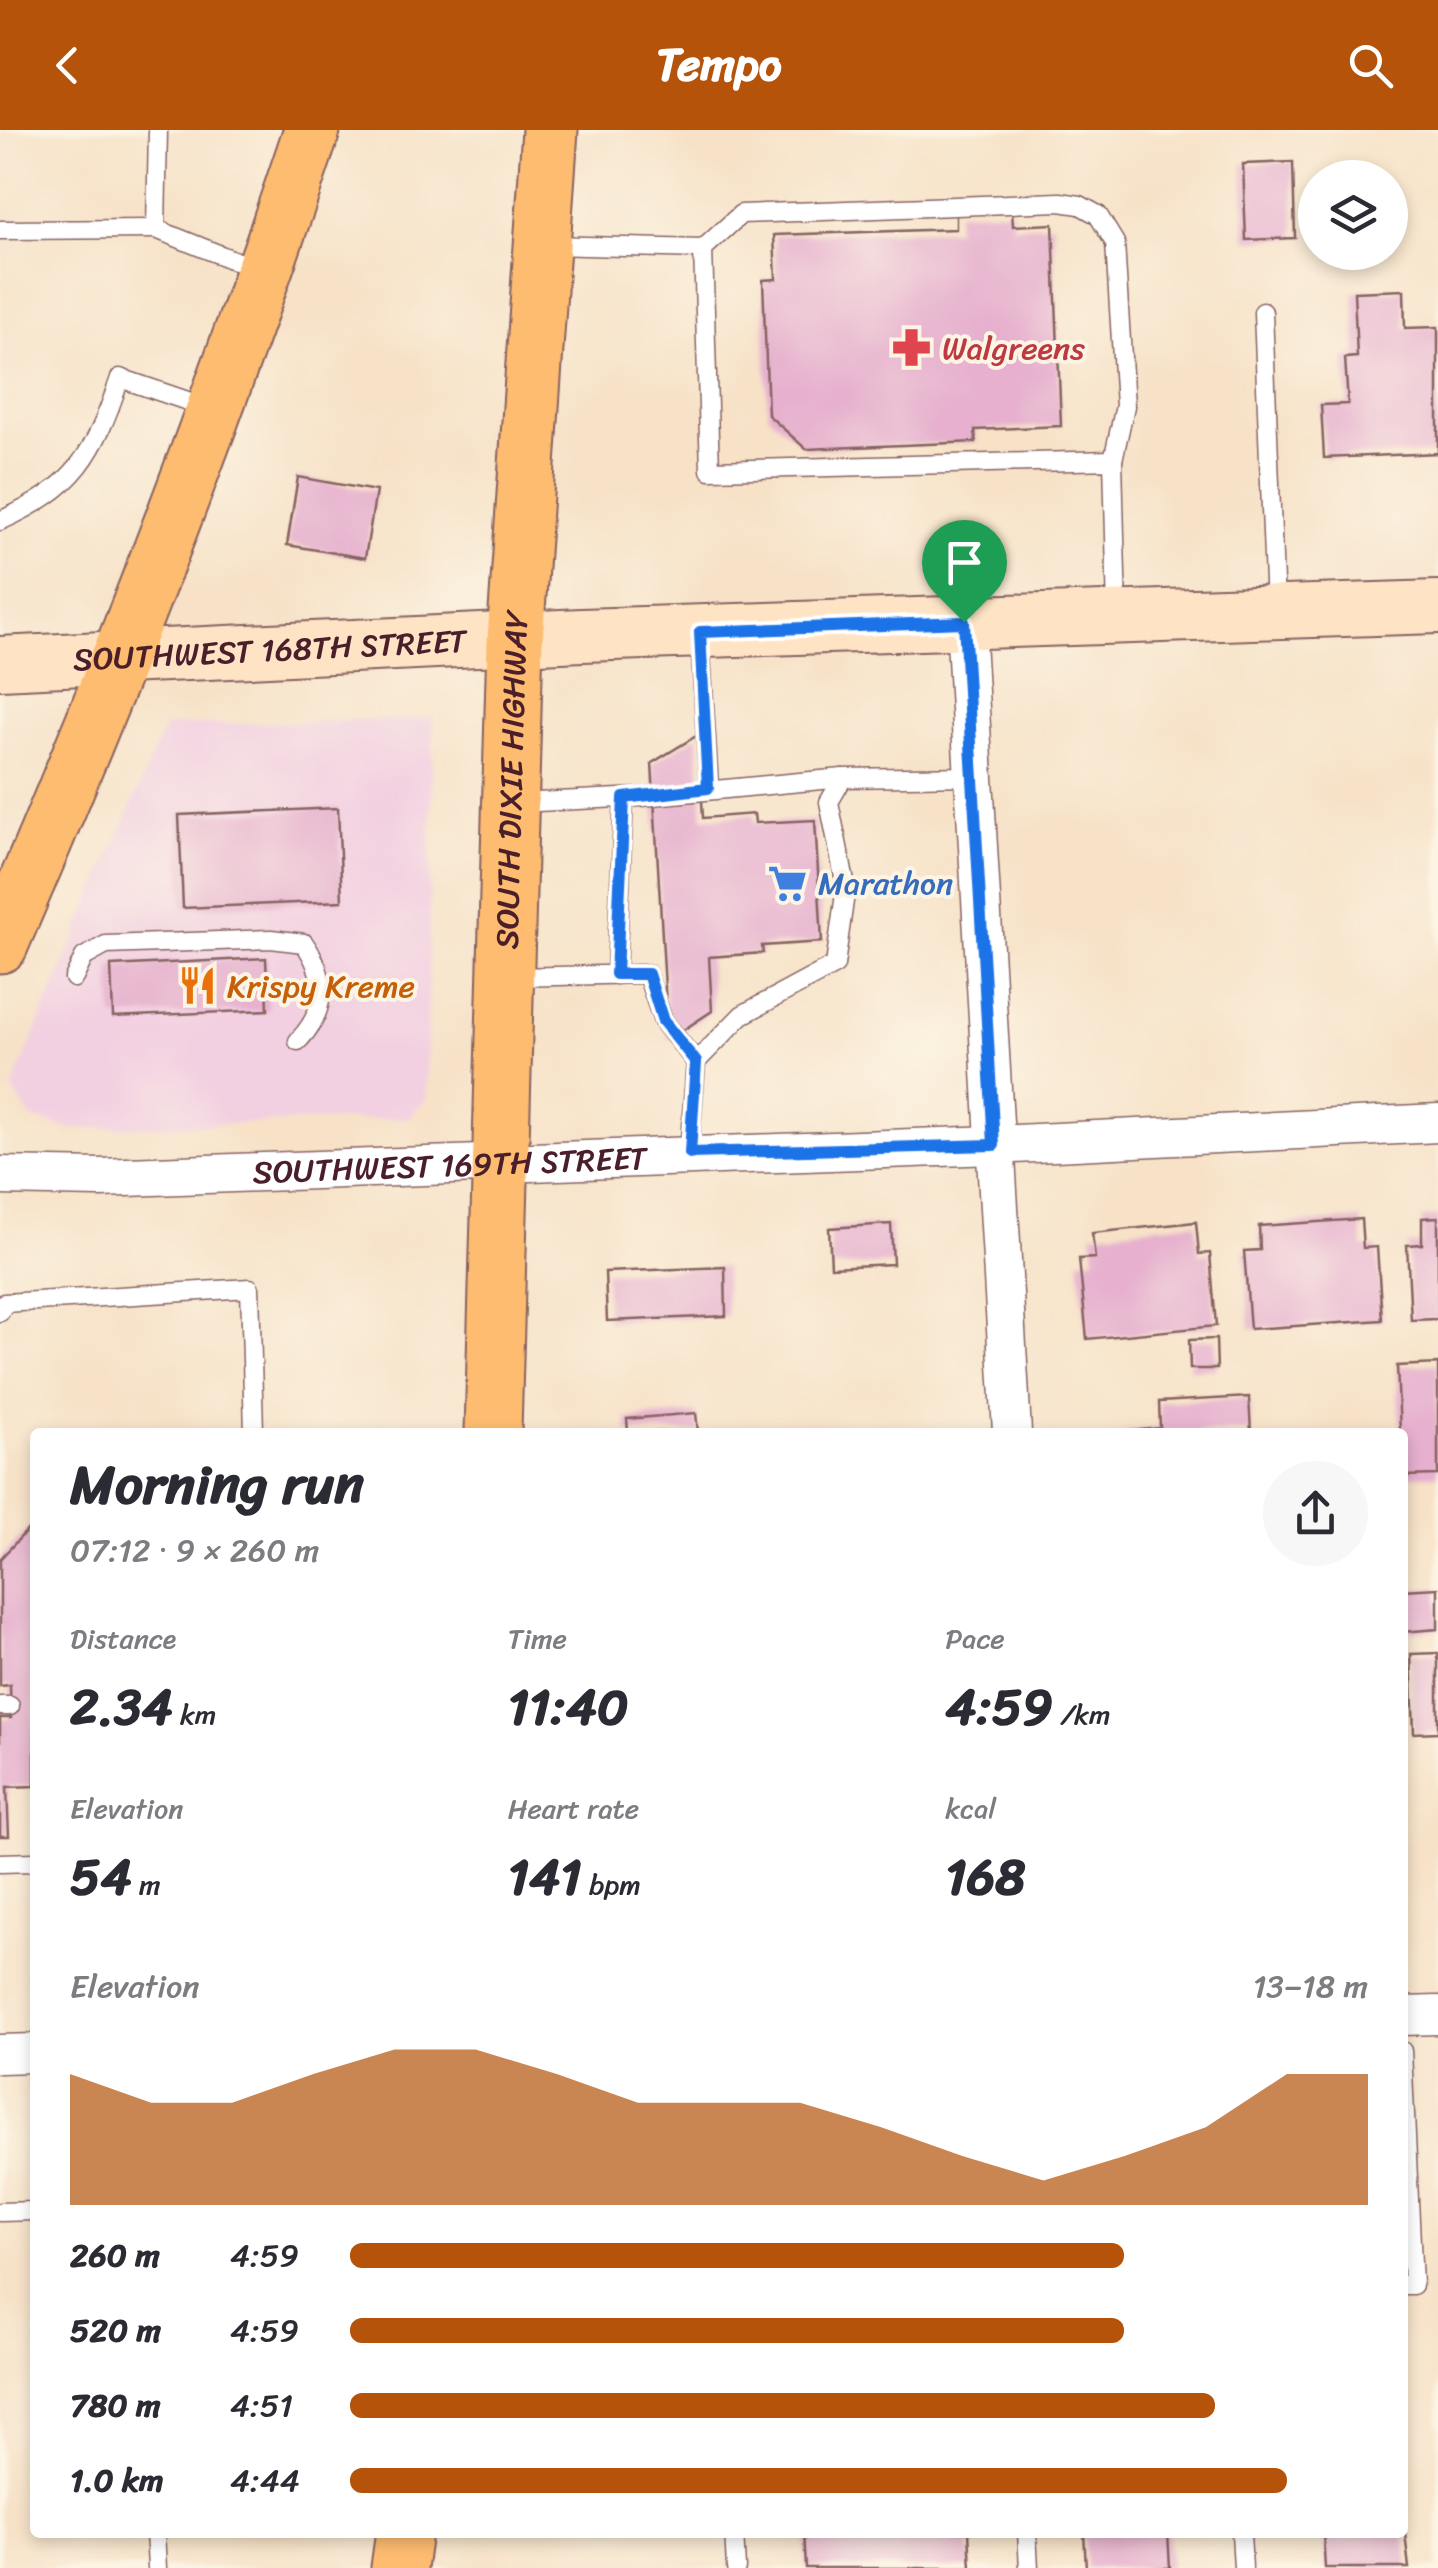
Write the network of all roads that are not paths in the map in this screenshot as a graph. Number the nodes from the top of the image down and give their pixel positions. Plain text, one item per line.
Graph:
1 (158, 130) edge
2 (312, 130) edge
3 (550, 130) edge
4 (156, 229) junction
5 (0, 230) edge
6 (542, 245) junction
7 (703, 249) junction
8 (264, 273) junction
9 (1263, 312) dead end
10 (216, 410) junction
11 (1113, 460) junction
12 (0, 521) edge
13 (1438, 607) edge
14 (1275, 612) junction
15 (1117, 616) junction
16 (964, 622) junction
17 (700, 632) junction
18 (515, 640) junction
19 (122, 657) junction
20 (0, 663) edge
21 (972, 776) junction
22 (843, 778) junction
23 (708, 788) junction
24 (624, 798) junction
25 (511, 803) junction
26 (0, 945) edge
27 (616, 974) junction
28 (507, 977) junction
29 (74, 978) dead end
30 (298, 1041) dead end
31 (696, 1062) junction
32 (1438, 1123) edge
33 (994, 1145) junction
34 (690, 1153) junction
35 (502, 1160) junction
36 (0, 1176) edge
37 (0, 1312) edge
38 (254, 1428) edge
39 (493, 1428) edge
40 (1012, 1428) edge
41 (30, 1862) edge
42 (0, 1863) edge
43 (1438, 2014) edge
44 (1408, 2016) edge
45 (30, 2052) edge
46 (0, 2054) edge
47 (1408, 2168) edge
48 (30, 2211) edge
49 (0, 2212) edge
50 (1408, 2284) edge
51 (156, 2538) edge
52 (403, 2538) edge
53 (734, 2538) edge
54 (1027, 2538) edge
55 (1241, 2538) edge
56 (158, 2568) edge
57 (399, 2568) edge
58 (736, 2568) edge
59 (1029, 2568) edge
60 (1242, 2568) edge

1 - 4 lane
2 - 8 highway
3 - 6 highway, SOUTH DIXIE HIGHWAY
4 - 5 lane
4 - 8 lane
6 - 7 lane
6 - 18 highway, SOUTH DIXIE HIGHWAY
7 - 11 lane
7 - 11 lane
8 - 10 highway
9 - 14 lane
10 - 12 lane
10 - 19 highway
11 - 15 lane
13 - 14 street, SOUTHWEST 168TH STREET
14 - 15 street, SOUTHWEST 168TH STREET
15 - 16 street, SOUTHWEST 168TH STREET
16 - 17 street, SOUTHWEST 168TH STREET
16 - 21 street
17 - 18 street, SOUTHWEST 168TH STREET
17 - 23 lane
18 - 19 street, SOUTHWEST 168TH STREET
18 - 25 highway, SOUTH DIXIE HIGHWAY
19 - 20 street, SOUTHWEST 168TH STREET
19 - 26 highway
21 - 22 lane
21 - 33 street
22 - 23 lane
22 - 31 lane
23 - 24 lane
24 - 25 lane
24 - 27 lane
25 - 28 highway, SOUTH DIXIE HIGHWAY
27 - 28 lane
27 - 31 lane
28 - 35 highway, SOUTH DIXIE HIGHWAY
29 - 30 lane
31 - 34 lane
32 - 33 street, SOUTHWEST 169TH STREET
33 - 34 street, SOUTHWEST 169TH STREET
33 - 40 street
34 - 35 street, SOUTHWEST 169TH STREET
35 - 36 street, SOUTHWEST 169TH STREET
35 - 39 highway, SOUTH DIXIE HIGHWAY
37 - 38 lane
41 - 42 lane
43 - 44 street
45 - 46 street
47 - 50 lane
48 - 49 lane
51 - 56 lane
52 - 57 highway
53 - 58 lane
54 - 59 lane
55 - 60 lane

